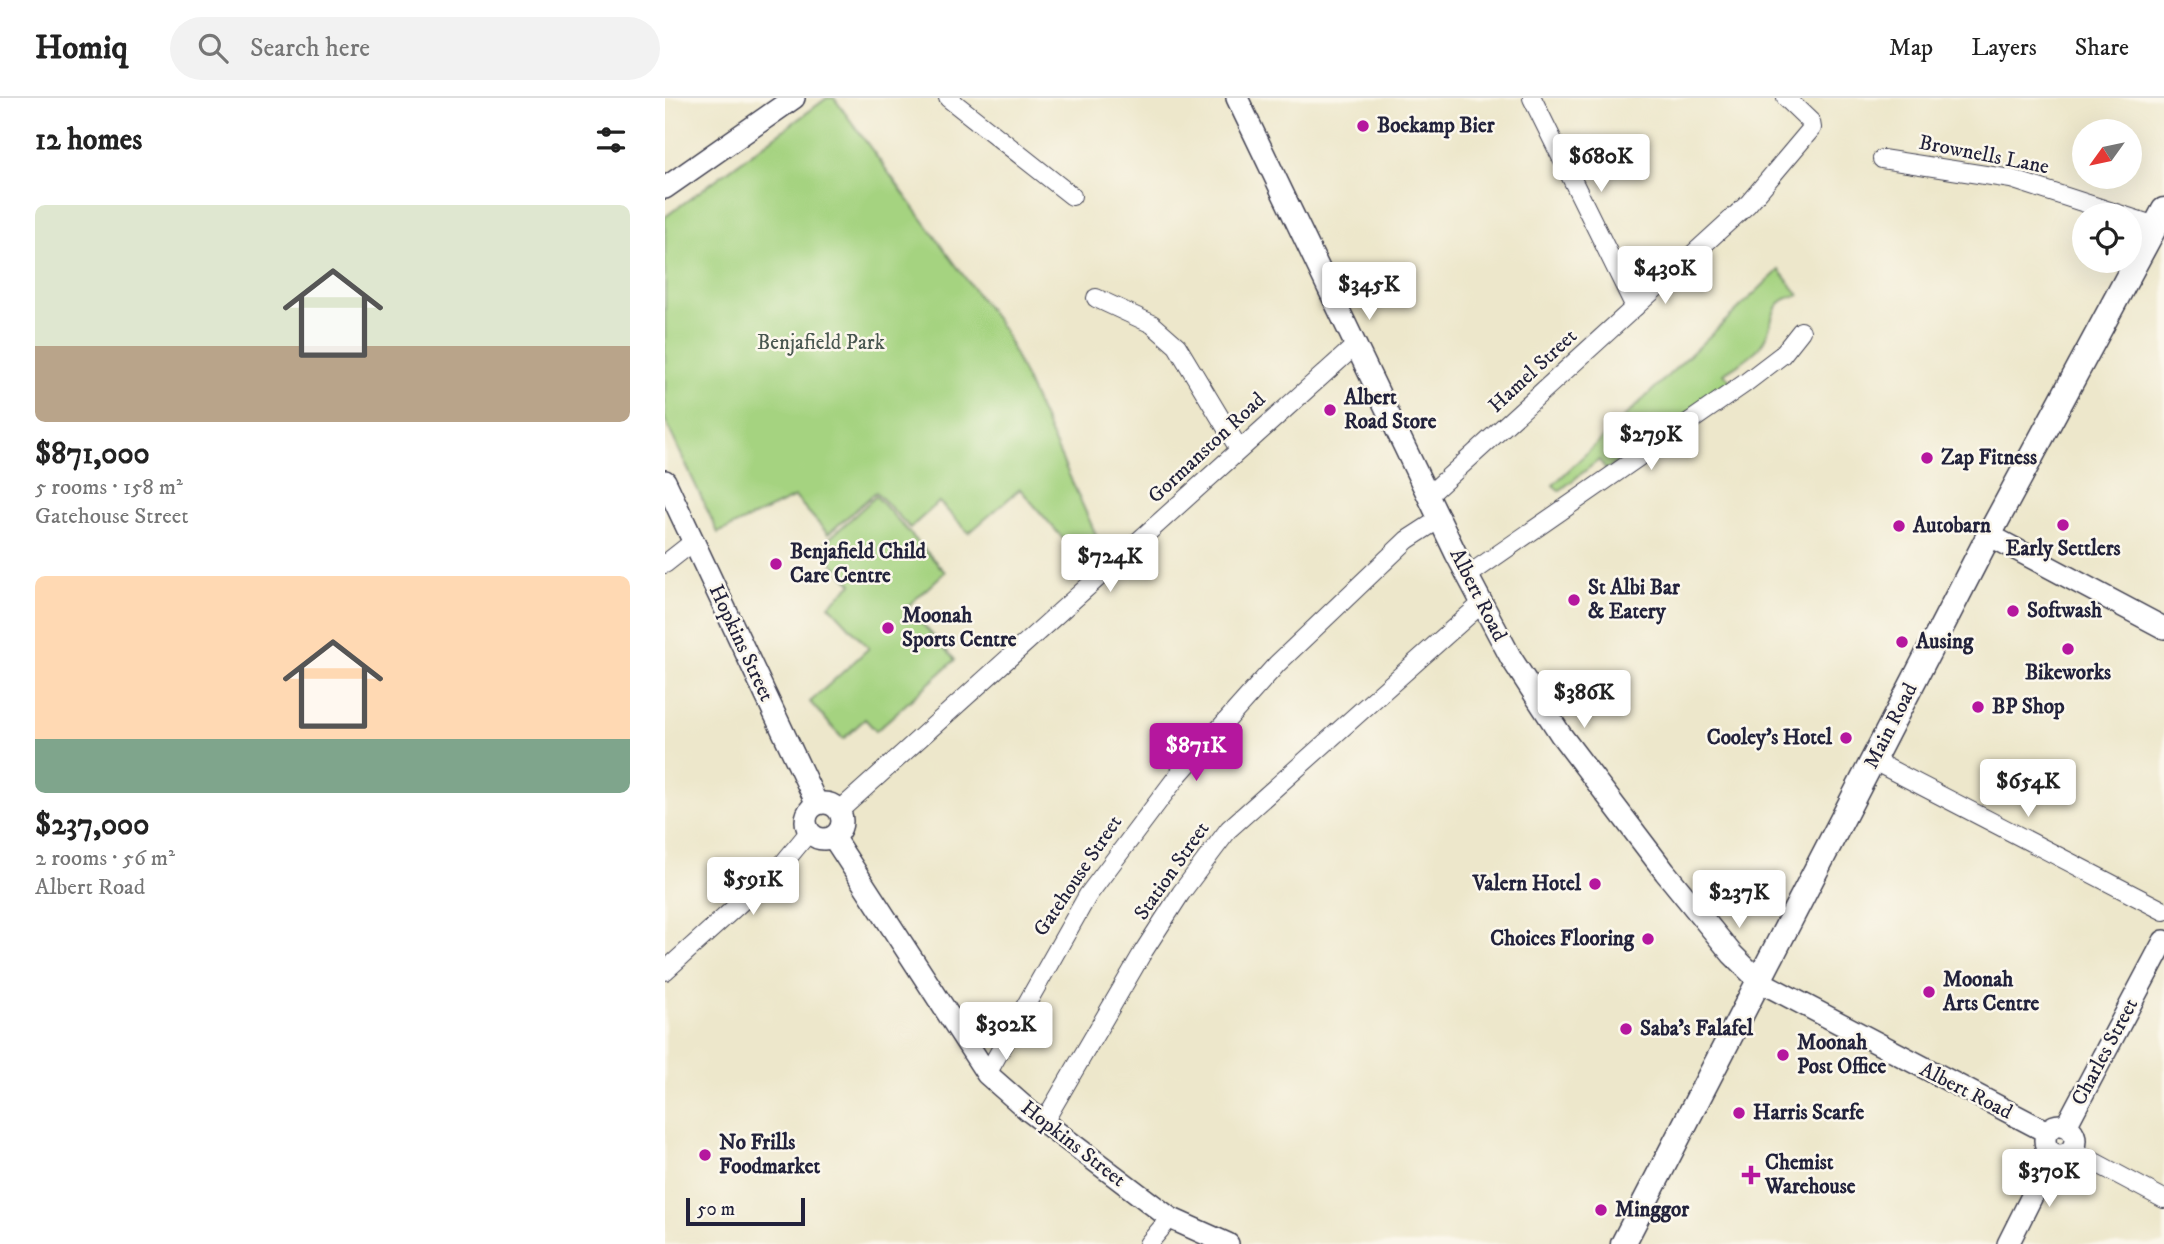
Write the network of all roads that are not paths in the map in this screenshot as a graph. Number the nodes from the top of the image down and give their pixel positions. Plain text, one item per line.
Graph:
1 (794, 98) edge
2 (948, 98) edge
3 (1237, 98) edge
4 (1532, 98) edge
5 (1786, 98) edge
6 (1882, 159) dead end
7 (665, 188) edge
8 (1072, 196) dead end
9 (2160, 218) edge
10 (1095, 298) dead end
11 (1635, 307) junction
12 (1801, 331) dead end
13 (1356, 345) junction
14 (1239, 449) junction
15 (665, 481) edge
16 (1430, 494) junction
17 (1441, 518) junction
18 (1989, 536) junction
19 (694, 542) junction
20 (665, 565) edge
21 (1468, 576) junction
22 (1481, 604) junction
23 (2164, 628) edge
24 (1874, 761) junction
25 (817, 804) junction
26 (839, 811) junction
27 (809, 832) junction
28 (832, 837) junction
29 (2164, 911) edge
30 (2161, 952) edge
31 (665, 971) edge
32 (1759, 981) junction
33 (987, 1074) junction
34 (1044, 1122) junction
35 (2056, 1129) junction
36 (2062, 1152) junction
37 (2164, 1199) edge
38 (1170, 1218) junction
39 (1148, 1244) edge
40 (1228, 1244) edge
41 (1623, 1244) edge
42 (2008, 1244) edge

1 - 7 street
2 - 8 street
3 - 13 street, Albert Road
4 - 11 street
5 - 11 street, Hamel Street
6 - 9 street, Brownells Lane
9 - 18 main road, Main Road
10 - 14 street
11 - 16 street, Hamel Street
12 - 21 street
13 - 14 street, Gormanston Road
13 - 16 street, Albert Road
14 - 26 street, Gormanston Road
15 - 19 street, Hopkins Street
16 - 17 street, Albert Road
17 - 21 street, Albert Road
17 - 33 street, Gatehouse Street
18 - 23 street
18 - 24 main road, Main Road
19 - 20 street
19 - 25 street, Hopkins Street
21 - 22 street, Albert Road
22 - 32 street, Albert Road
22 - 34 street, Station Street
24 - 29 street
24 - 32 main road, Main Road
25 - 26 street
25 - 27 street
26 - 28 street
27 - 28 street
27 - 31 street
28 - 33 street, Hopkins Street
30 - 35 street, Charles Street
32 - 35 street, Albert Road
32 - 41 main road, Main Road
33 - 34 street, Hopkins Street
34 - 38 street, Hopkins Street
35 - 36 street
36 - 37 street
36 - 42 street
38 - 39 street
38 - 40 street, Hopkins Street

